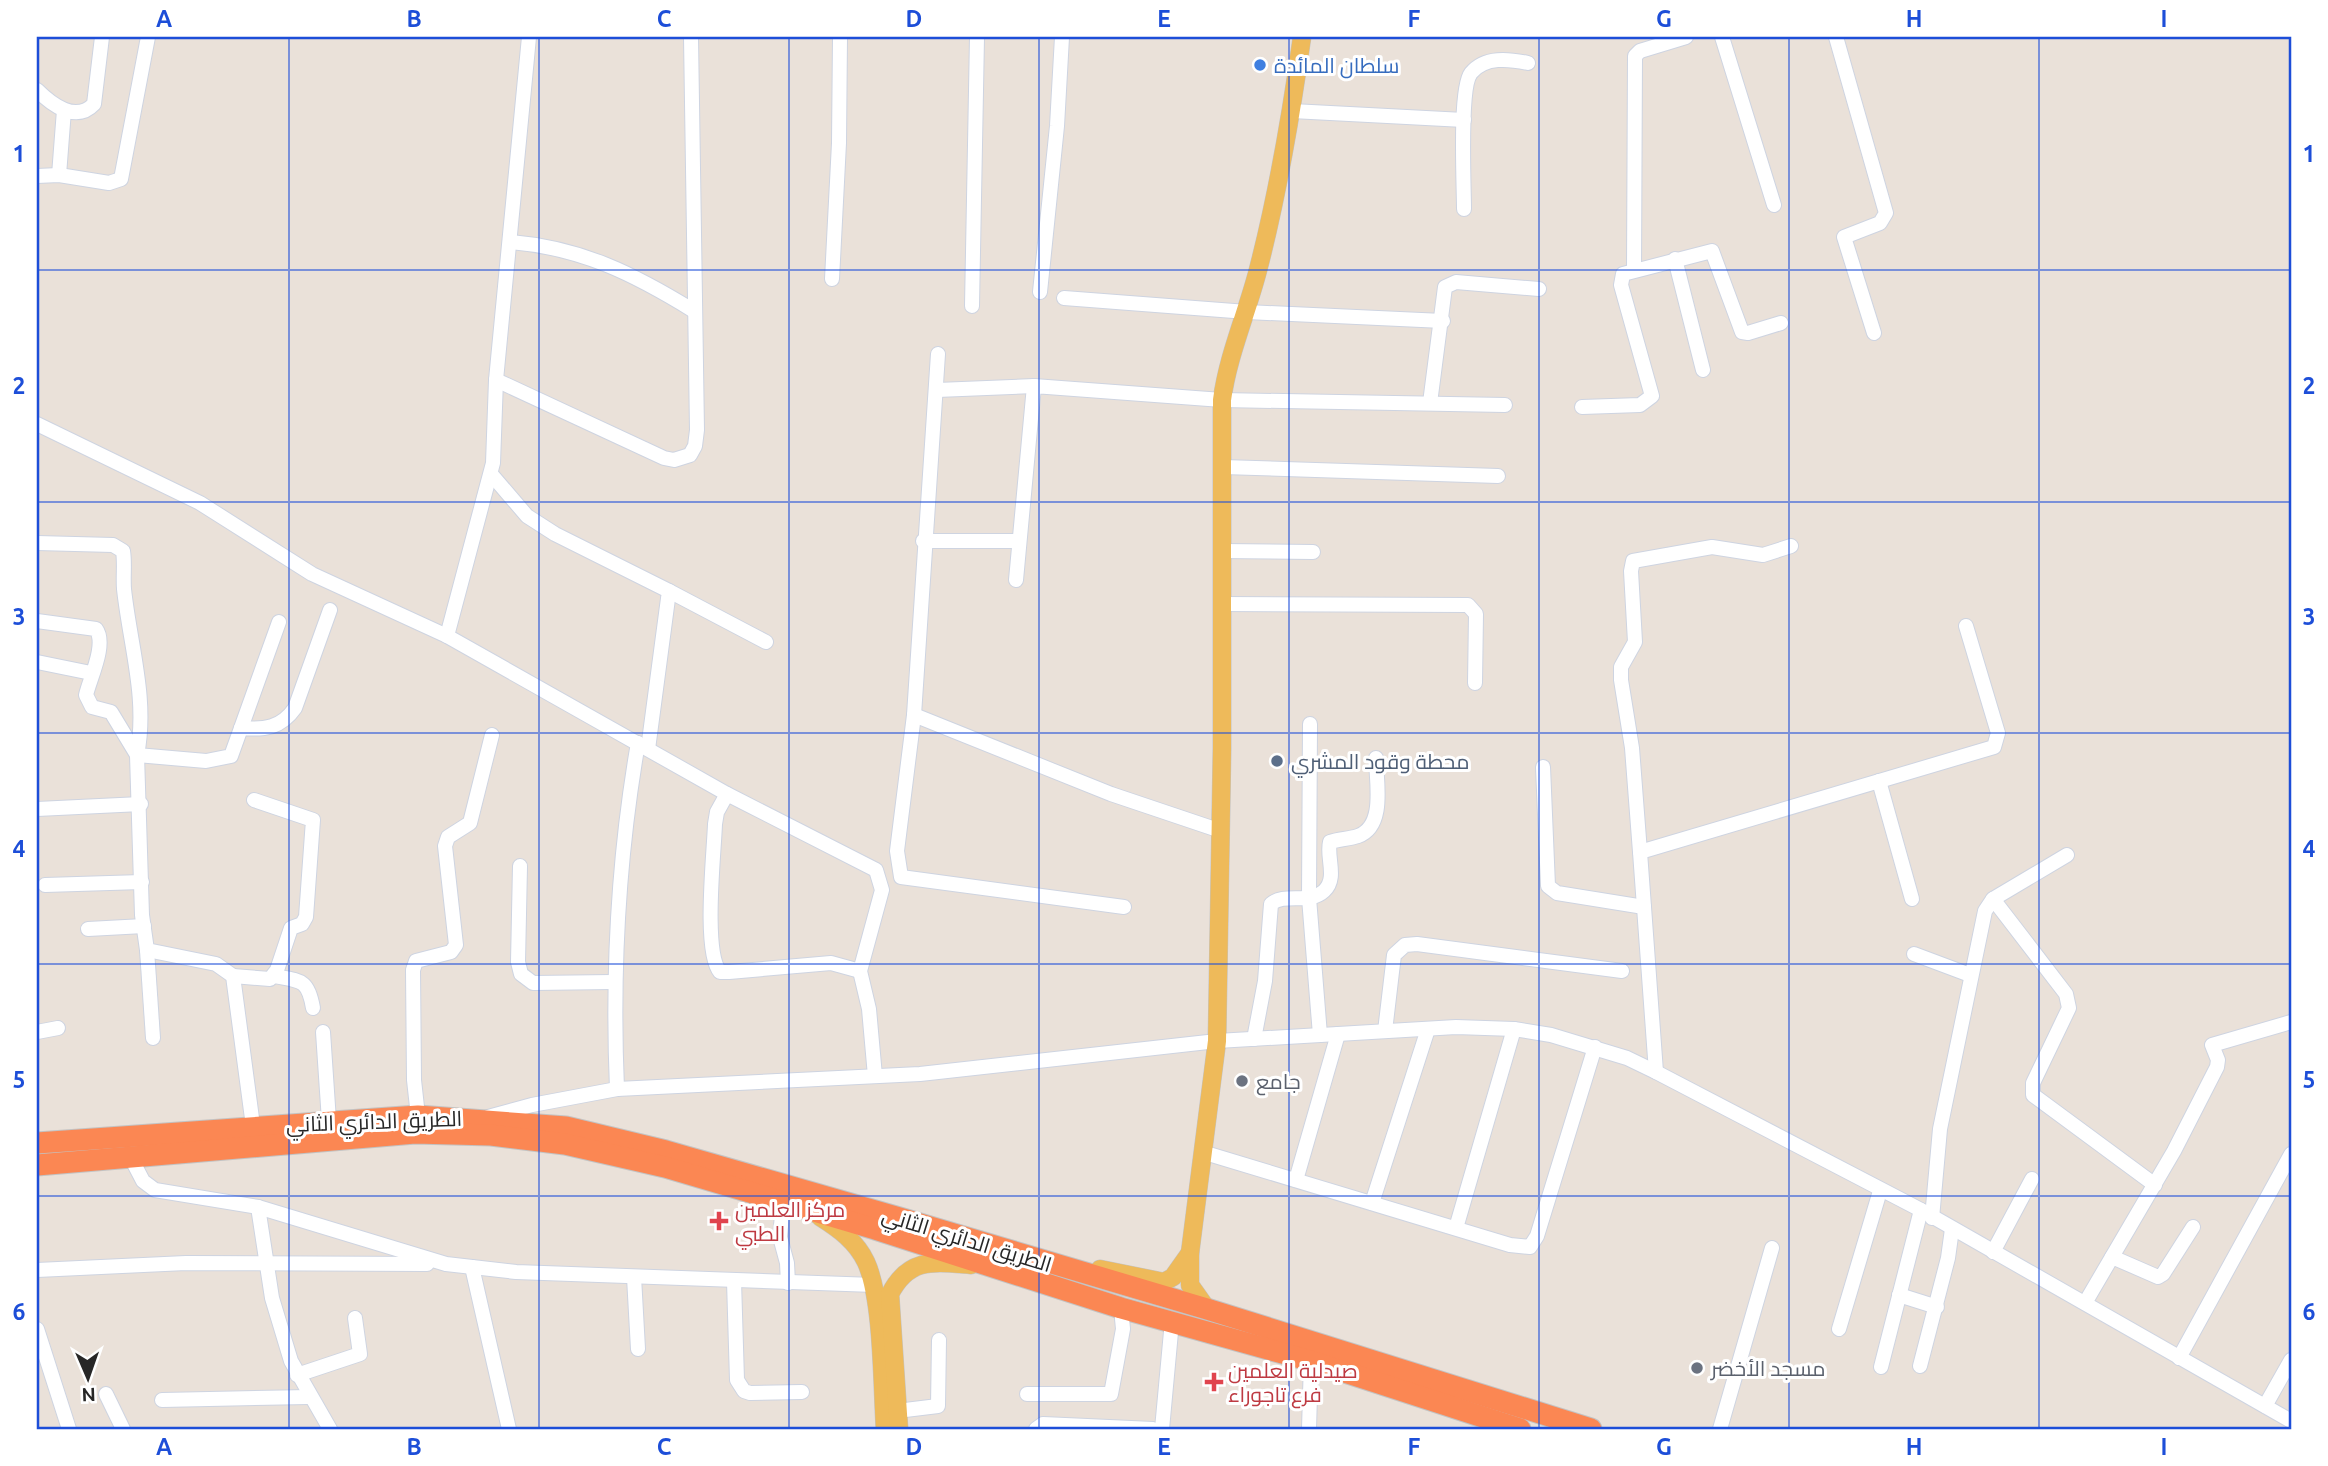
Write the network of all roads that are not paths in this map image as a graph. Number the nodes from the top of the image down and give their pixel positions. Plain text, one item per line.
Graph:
1 (102, 37) edge
2 (148, 37) edge
3 (529, 37) edge
4 (691, 37) edge
5 (840, 37) edge
6 (977, 37) edge
7 (1062, 37) edge
8 (1302, 37) edge
9 (1686, 37) edge
10 (1722, 37) edge
11 (1836, 37) edge
12 (1528, 63) dead end
13 (37, 90) edge
14 (64, 110) junction
15 (1292, 111) junction
16 (1464, 120) junction
17 (60, 175) junction
18 (37, 176) edge
19 (1773, 205) dead end
20 (1464, 209) dead end
21 (511, 242) junction
22 (1675, 259) junction
23 (1634, 270) junction
24 (832, 279) dead end
25 (1539, 289) dead end
26 (1040, 292) dead end
27 (1064, 298) dead end
28 (972, 306) dead end
29 (694, 311) junction
30 (1247, 312) junction
31 (1443, 321) junction
32 (1781, 324) dead end
33 (1874, 333) dead end
34 (938, 354) dead end
35 (1703, 370) dead end
36 (496, 380) junction
37 (1034, 386) junction
38 (937, 390) junction
39 (1222, 400) junction
40 (1430, 403) junction
41 (1504, 405) dead end
42 (1583, 407) dead end
43 (37, 424) edge
44 (1223, 467) junction
45 (491, 474) junction
46 (1498, 475) dead end
47 (923, 541) junction
48 (1019, 541) junction
49 (37, 542) edge
50 (1791, 546) dead end
51 (1221, 551) junction
52 (1313, 552) dead end
53 (1016, 580) dead end
54 (669, 591) junction
55 (1222, 604) junction
56 (330, 610) dead end
57 (37, 621) edge
58 (279, 622) dead end
59 (1966, 626) dead end
60 (447, 636) junction
61 (765, 642) dead end
62 (37, 662) edge
63 (91, 673) junction
64 (1475, 683) dead end
65 (914, 715) junction
66 (1310, 724) dead end
67 (241, 728) junction
68 (492, 735) dead end
69 (643, 746) junction
70 (137, 755) junction
71 (1376, 758) dead end
72 (1543, 767) dead end
73 (1879, 781) junction
74 (727, 794) junction
75 (254, 800) dead end
76 (141, 804) junction
77 (37, 810) edge
78 (1221, 831) junction
79 (1640, 852) junction
80 (2067, 855) dead end
81 (520, 866) dead end
82 (142, 882) junction
83 (45, 885) dead end
84 (1309, 898) junction
85 (1912, 899) dead end
86 (1993, 899) junction
87 (1124, 907) dead end
88 (1644, 907) junction
89 (144, 926) junction
90 (88, 929) dead end
91 (147, 950) junction
92 (1914, 954) dead end
93 (860, 971) junction
94 (1622, 971) dead end
95 (275, 975) junction
96 (1970, 975) junction
97 (233, 976) junction
98 (613, 982) junction
99 (313, 1008) dead end
100 (2291, 1022) edge
101 (58, 1028) dead end
102 (1428, 1029) junction
103 (1514, 1029) junction
104 (1385, 1031) junction
105 (37, 1032) edge
106 (323, 1032) dead end
107 (1338, 1034) junction
108 (1320, 1035) junction
109 (153, 1038) dead end
110 (1254, 1040) junction
111 (1217, 1041) junction
112 (1595, 1047) junction
113 (1656, 1072) junction
114 (875, 1076) junction
115 (617, 1089) junction
116 (418, 1116) junction
117 (483, 1119) junction
118 (330, 1121) junction
119 (253, 1126) junction
120 (37, 1143) edge
121 (1202, 1152) junction
122 (2291, 1154) edge
123 (131, 1158) junction
124 (37, 1165) edge
125 (2032, 1179) dead end
126 (1296, 1180) junction
127 (2155, 1185) junction
128 (1880, 1191) junction
129 (783, 1203) junction
130 (1372, 1203) junction
131 (258, 1207) junction
132 (811, 1211) junction
133 (1926, 1214) junction
134 (2193, 1227) dead end
135 (1456, 1228) junction
136 (1952, 1229) junction
137 (1772, 1248) dead end
138 (1993, 1252) junction
139 (1190, 1253) junction
140 (2112, 1257) junction
141 (265, 1263) junction
142 (446, 1264) junction
143 (472, 1267) junction
144 (1002, 1269) junction
145 (1070, 1269) junction
146 (37, 1270) edge
147 (634, 1277) junction
148 (734, 1281) junction
149 (789, 1283) junction
150 (874, 1286) junction
151 (1899, 1295) junction
152 (2085, 1303) junction
153 (1937, 1307) junction
154 (1121, 1308) junction
155 (1207, 1309) junction
156 (355, 1318) dead end
157 (1172, 1321) junction
158 (37, 1329) edge
159 (1839, 1329) dead end
160 (939, 1340) dead end
161 (638, 1349) dead end
162 (2179, 1358) junction
163 (2291, 1360) edge
164 (1311, 1361) junction
165 (1920, 1366) dead end
166 (1881, 1367) dead end
167 (297, 1375) junction
168 (802, 1392) dead end
169 (106, 1394) dead end
170 (1027, 1394) dead end
171 (309, 1397) junction
172 (162, 1400) dead end
173 (2265, 1406) junction
174 (898, 1420) edge
175 (2291, 1421) edge
176 (1582, 1428) edge
177 (69, 1429) edge
178 (123, 1429) edge
179 (330, 1429) edge
180 (509, 1429) edge
181 (885, 1429) edge
182 (1036, 1429) edge
183 (1153, 1429) edge
184 (1162, 1429) edge
185 (1309, 1429) edge
186 (1520, 1429) edge
187 (1720, 1429) edge

1 - 14 street
2 - 17 street
3 - 21 street
4 - 29 street
5 - 24 street
6 - 28 street
7 - 26 street
8 - 15 main road
9 - 23 street
10 - 19 street
11 - 33 street
12 - 16 street
13 - 14 street
14 - 17 street
15 - 16 street
15 - 30 main road
16 - 20 street
17 - 18 street
21 - 29 street
21 - 36 street
22 - 23 street
22 - 32 street
22 - 35 street
23 - 42 street
25 - 31 street
27 - 30 street
29 - 36 street
30 - 31 street
30 - 39 main road
31 - 40 street
34 - 38 street
36 - 45 street
37 - 38 street
37 - 39 street
37 - 48 street
38 - 47 street
39 - 40 street
39 - 44 main road
40 - 41 street
43 - 60 street
44 - 46 street
44 - 51 main road
45 - 54 street
45 - 60 street
47 - 48 street
47 - 65 street
48 - 53 street
49 - 70 street
50 - 79 street
51 - 52 street
51 - 55 main road
54 - 61 street
54 - 69 street
55 - 64 street
55 - 78 main road
56 - 67 street
57 - 63 street
58 - 67 street
59 - 73 street
60 - 69 street
62 - 63 street
63 - 70 street
65 - 78 street
65 - 87 street
66 - 84 street
67 - 70 street
68 - 116 street
69 - 74 street
69 - 98 street
70 - 76 street
71 - 84 street
72 - 88 street
73 - 79 street
73 - 85 street
74 - 93 street
74 - 93 street
75 - 95 street
76 - 77 street
76 - 82 street
78 - 111 main road
79 - 88 street
80 - 86 street
81 - 98 street
82 - 83 street
82 - 89 street
84 - 108 street
84 - 110 street
86 - 96 street
86 - 127 street
88 - 113 street
89 - 90 street
89 - 91 street
91 - 97 street
91 - 109 street
92 - 96 street
93 - 114 street
94 - 104 street
95 - 97 street
95 - 99 street
96 - 133 street
97 - 119 street
98 - 115 street
100 - 127 street
101 - 105 street
102 - 103 street
102 - 104 street
102 - 130 street
103 - 112 street
103 - 135 street
104 - 107 street
106 - 118 street
107 - 108 street
107 - 126 street
108 - 110 street
110 - 111 street
111 - 114 street
111 - 121 main road
112 - 113 street
112 - 135 street
113 - 128 street
114 - 115 street
115 - 117 street
116 - 117 highway, الطريق الدائري الثاني
116 - 118 highway, الطريق الدائري الثاني
117 - 145 highway, الطريق الدائري الثاني
118 - 119 highway, الطريق الدائري الثاني
119 - 120 highway, الطريق الدائري الثاني
121 - 126 street
121 - 139 main road
122 - 162 street
123 - 124 highway, الطريق الدائري الثاني
123 - 129 highway, الطريق الدائري الثاني
123 - 131 street
125 - 138 street
126 - 130 street
127 - 140 street
128 - 133 street
128 - 159 street
129 - 132 highway, الطريق الدائري الثاني
129 - 149 street
130 - 135 street
131 - 141 street
131 - 142 street
132 - 144 highway, الطريق الدائري الثاني
132 - 150 main road
133 - 136 street
133 - 151 street
134 - 140 street
136 - 138 street
136 - 153 street
137 - 187 street
138 - 152 street
139 - 145 main road
139 - 155 main road
140 - 152 street
141 - 142 street
141 - 146 street
141 - 167 street
142 - 143 street
143 - 147 street
143 - 180 street
144 - 154 highway, الطريق الدائري الثاني
144 - 174 main road
145 - 155 highway, الطريق الدائري الثاني
147 - 148 street
147 - 161 street
148 - 149 street
148 - 168 street
149 - 150 street
150 - 181 main road
151 - 153 street
151 - 166 street
152 - 162 street
153 - 165 street
154 - 157 highway, الطريق الدائري الثاني
154 - 170 street
155 - 176 highway, الطريق الدائري الثاني
156 - 167 street
157 - 164 highway, الطريق الدائري الثاني
157 - 184 street
158 - 177 street
160 - 174 street
162 - 173 street
163 - 173 street
164 - 185 street
164 - 186 highway, الطريق الدائري الثاني
167 - 171 street
169 - 178 street
171 - 172 street
171 - 179 street
173 - 175 street
182 - 183 street

